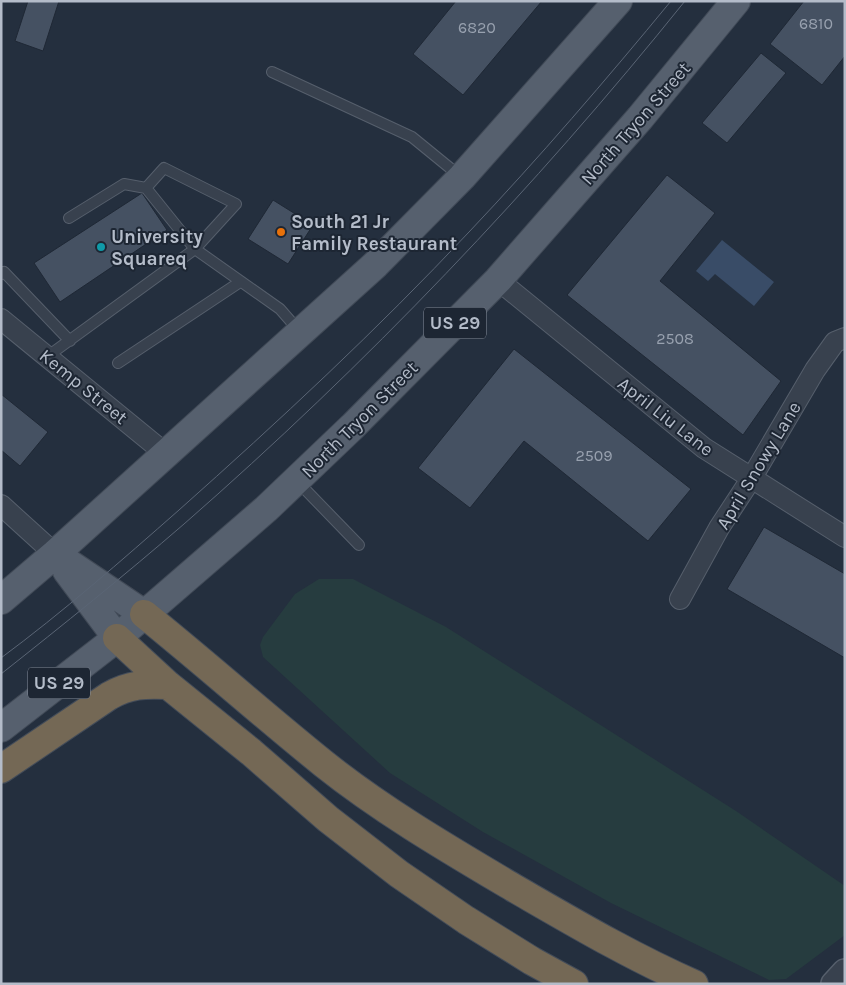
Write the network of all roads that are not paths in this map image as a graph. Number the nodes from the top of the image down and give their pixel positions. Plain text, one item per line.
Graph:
1 (618, 1) edge
2 (736, 1) edge
3 (272, 72) dead end
4 (462, 178) junction
5 (146, 188) junction
6 (69, 218) dead end
7 (195, 249) junction
8 (1, 274) edge
9 (498, 280) junction
10 (240, 282) junction
11 (1, 319) edge
12 (301, 332) junction
13 (845, 338) edge
14 (70, 341) junction
15 (48, 356) junction
16 (118, 363) dead end
17 (166, 454) junction
18 (751, 478) junction
19 (296, 480) junction
20 (1, 505) edge
21 (845, 537) edge
22 (359, 544) dead end
23 (55, 554) junction
24 (680, 599) dead end
25 (1, 600) edge
26 (144, 614) junction
27 (117, 638) junction
28 (168, 685) junction
29 (1, 728) edge
30 (1, 769) edge
31 (845, 972) edge
32 (574, 984) edge
33 (694, 984) edge
34 (834, 984) edge

1 - 4 main road
2 - 9 main road, North Tryon Street / US 29
3 - 4 lane
4 - 12 main road
5 - 6 lane
5 - 7 lane
5 - 7 lane
7 - 10 lane
7 - 14 lane
8 - 14 lane
9 - 18 street, April Liu Lane
9 - 19 main road, North Tryon Street / US 29
10 - 12 lane
10 - 16 lane
11 - 15 street, Kemp Street
12 - 17 main road
13 - 18 street, April Snowy Lane
14 - 15 lane
15 - 17 street, Kemp Street
17 - 23 main road
18 - 21 street, April Liu Lane
18 - 24 street, April Snowy Lane
19 - 22 lane
19 - 26 main road, North Tryon Street / US 29
20 - 23 street
23 - 25 main road
23 - 26 main road
23 - 27 main road
26 - 27 main road, North Tryon Street / US 29
26 - 33 highway
27 - 28 highway
27 - 29 main road, North Tryon Street / US 29
28 - 30 highway
28 - 32 highway
31 - 34 street

